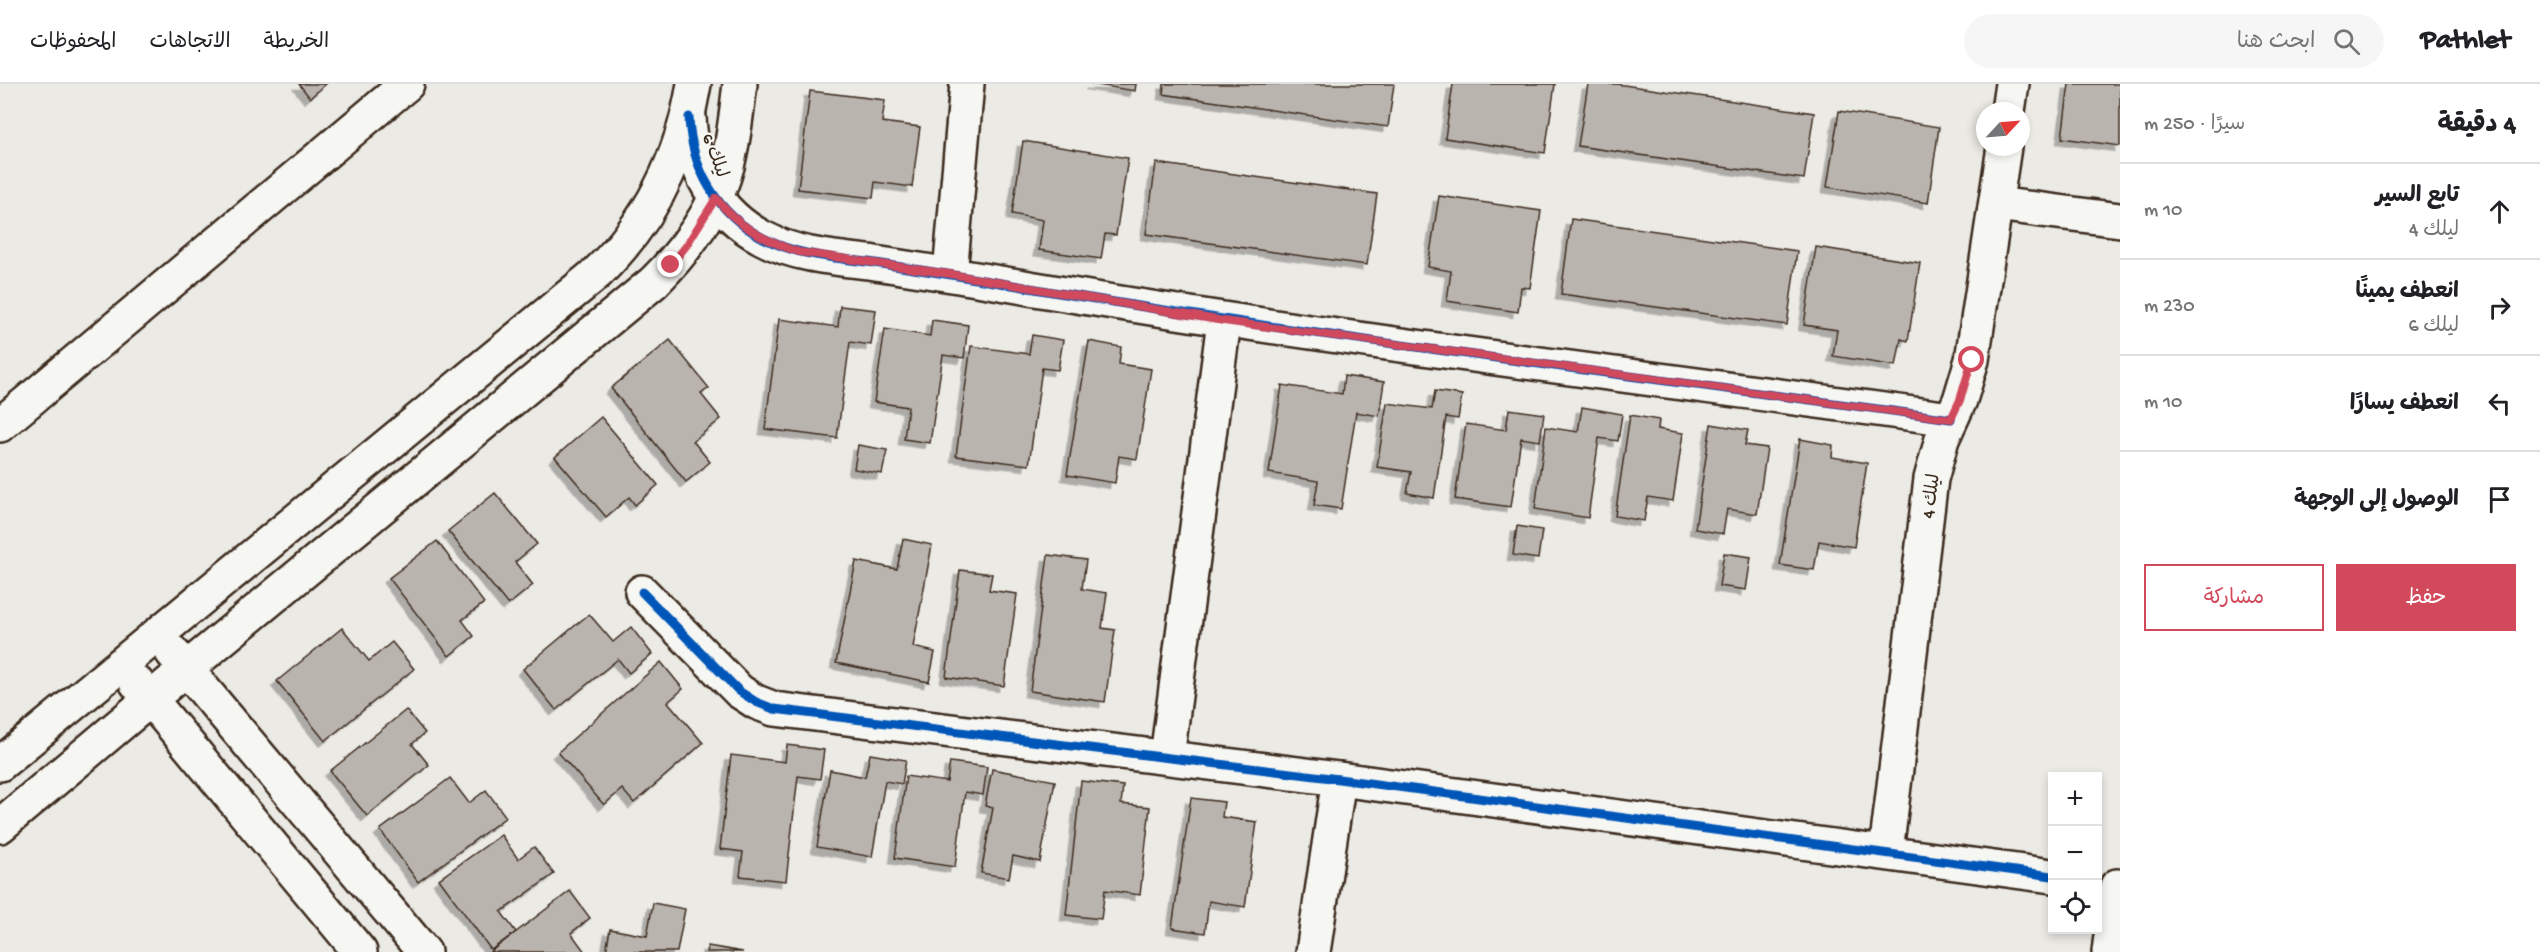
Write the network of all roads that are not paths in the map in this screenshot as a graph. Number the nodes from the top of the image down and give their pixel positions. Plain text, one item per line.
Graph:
1 (408, 84) edge
2 (694, 84) edge
3 (740, 84) edge
4 (967, 84) edge
5 (2012, 84) edge
6 (2009, 102) edge
7 (689, 117) junction
8 (2003, 156) edge
9 (716, 198) junction
10 (1996, 204) junction
11 (2120, 220) edge
12 (950, 274) junction
13 (1224, 321) junction
14 (1951, 419) junction
15 (0, 425) edge
16 (642, 592) dead end
17 (157, 635) junction
18 (121, 665) junction
19 (186, 669) junction
20 (150, 699) junction
21 (1167, 757) junction
22 (0, 764) edge
23 (1339, 779) junction
24 (0, 826) edge
25 (1886, 852) junction
26 (2048, 875) edge
27 (2112, 885) edge
28 (360, 952) edge
29 (424, 952) edge
30 (1313, 952) edge
31 (2109, 952) edge

1 - 15 street
2 - 7 street
3 - 9 street
4 - 12 street
5 - 6 street
7 - 9 street, ليلك 6
7 - 17 street
8 - 10 street, ليلك 4
9 - 12 street, ليلك 6
9 - 19 street
10 - 11 street
10 - 14 street, ليلك 4
12 - 13 street, ليلك 6
13 - 14 street, ليلك 6
13 - 21 street
14 - 25 street, ليلك 4
16 - 21 street
17 - 18 street
17 - 19 street
18 - 20 street
18 - 22 street
19 - 20 street
19 - 29 street
20 - 24 street
20 - 28 street
21 - 23 street
23 - 25 street
23 - 30 street
25 - 26 street
27 - 31 street

